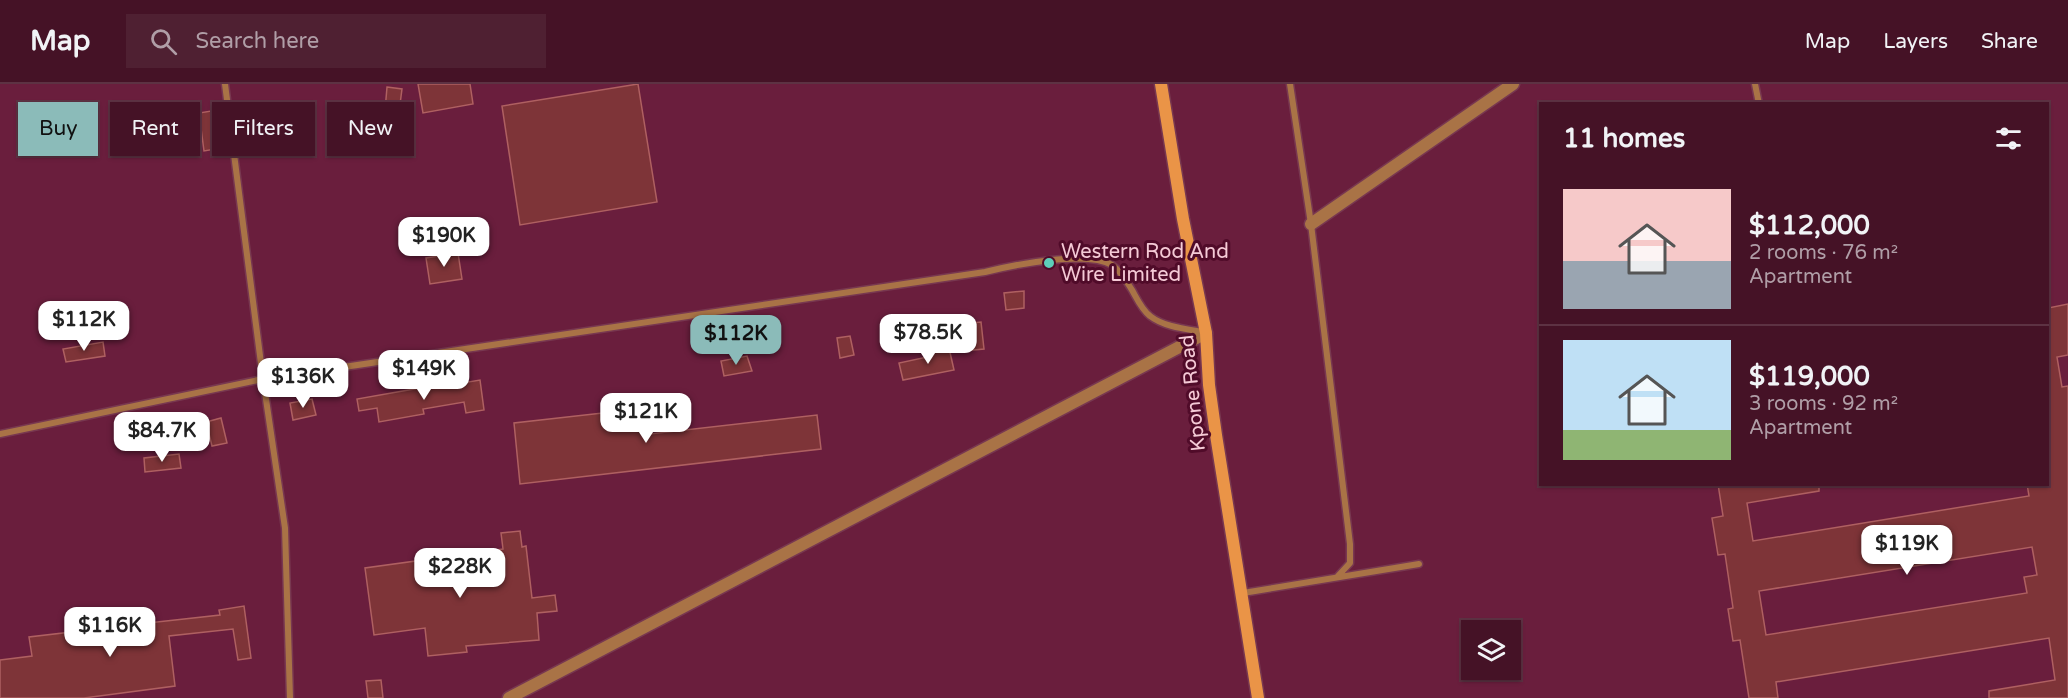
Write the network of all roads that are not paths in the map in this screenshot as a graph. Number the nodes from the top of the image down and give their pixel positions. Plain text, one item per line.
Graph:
1 (225, 84) edge
2 (1161, 84) edge
3 (1290, 84) edge
4 (1513, 84) edge
5 (1755, 84) edge
6 (1759, 102) edge
7 (1311, 224) junction
8 (1206, 333) junction
9 (263, 379) junction
10 (0, 434) edge
11 (1419, 564) dead end
12 (1338, 576) junction
13 (1243, 593) junction
14 (290, 698) edge
15 (509, 698) edge
16 (1258, 698) edge

1 - 9 lane
2 - 8 main road, Kpone Road
3 - 7 lane
4 - 7 street
5 - 6 lane
7 - 12 lane
8 - 9 lane
8 - 13 main road, Kpone Road
8 - 15 street
9 - 10 lane
9 - 14 lane
11 - 12 lane
12 - 13 lane
13 - 16 main road, Kpone Road

